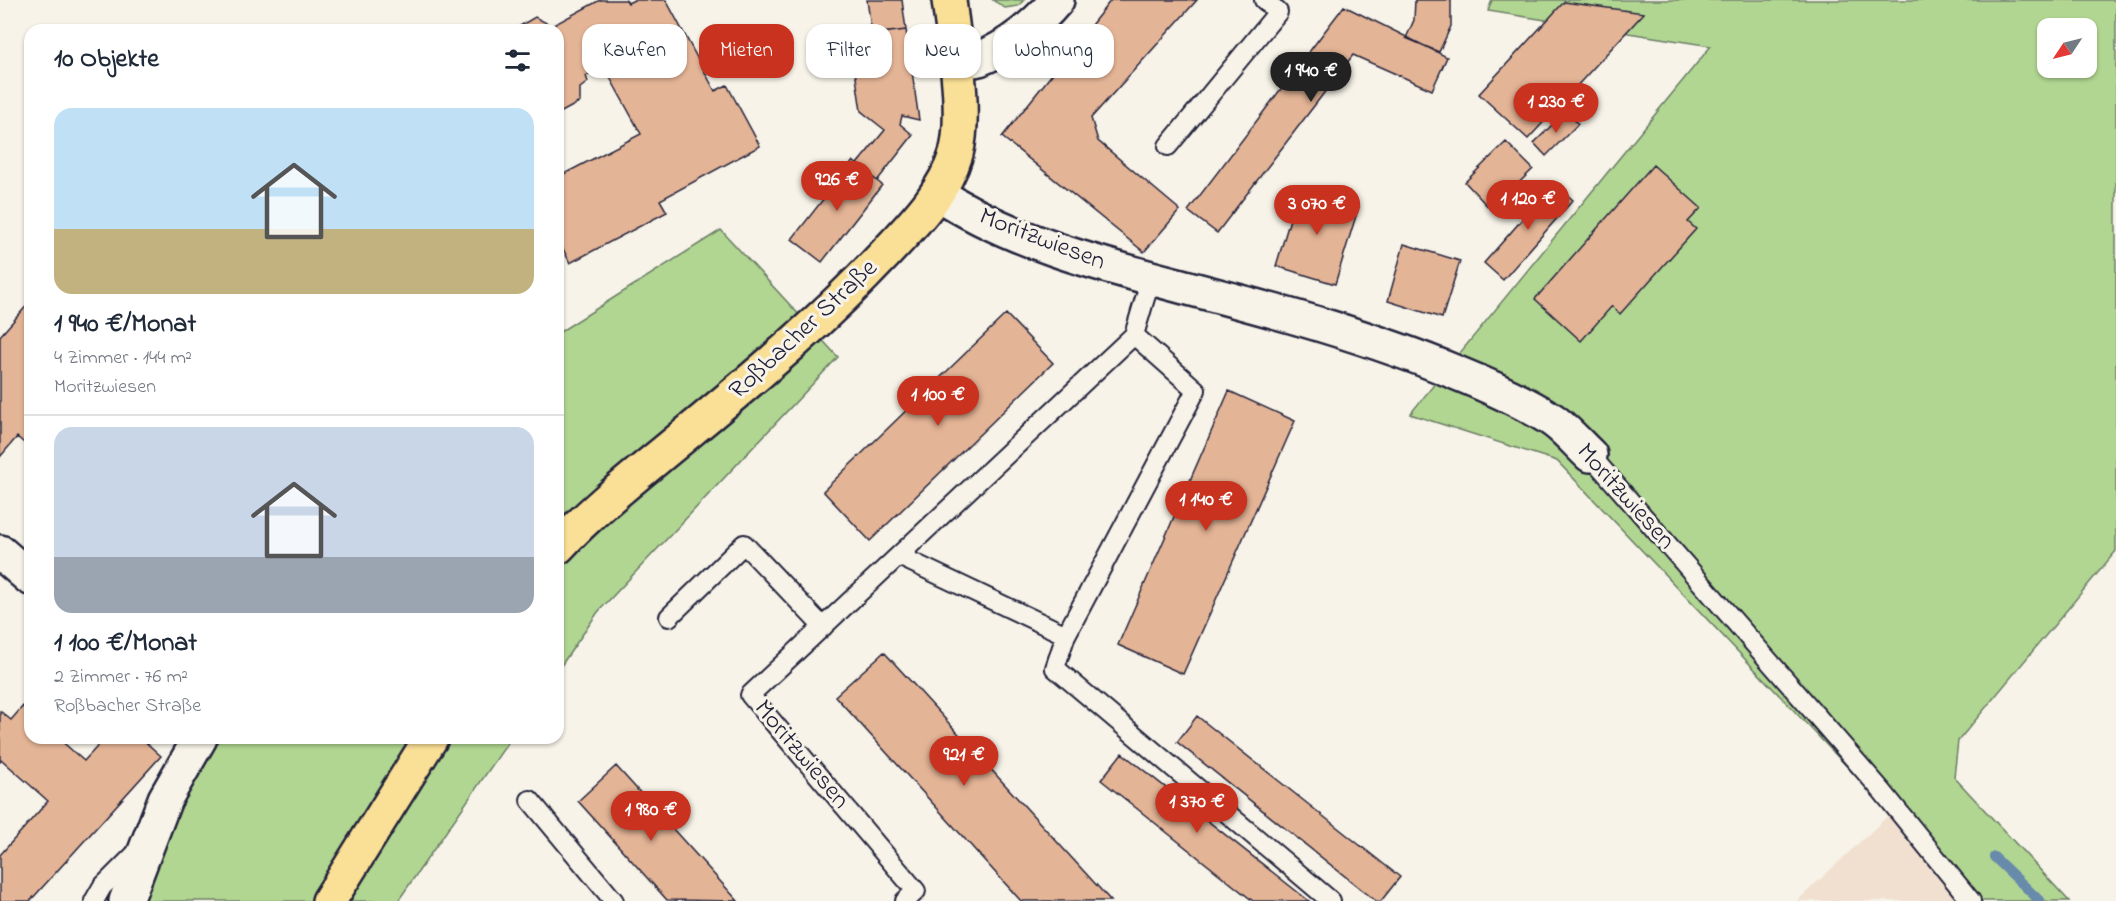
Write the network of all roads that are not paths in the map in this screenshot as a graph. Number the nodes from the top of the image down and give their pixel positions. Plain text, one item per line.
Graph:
1 (949, 0) edge
2 (1057, 0) edge
3 (1264, 0) edge
4 (952, 24) edge
5 (981, 58) edge
6 (957, 78) edge
7 (1168, 146) dead end
8 (937, 193) junction
9 (1151, 278) junction
10 (1134, 335) junction
11 (1590, 455) joint
12 (564, 541) edge
13 (0, 552) edge
14 (899, 556) junction
15 (24, 573) edge
16 (669, 617) dead end
17 (823, 627) junction
18 (1066, 635) junction
19 (197, 744) edge
20 (427, 744) edge
21 (530, 800) dead end
22 (149, 840) junction
23 (916, 898) edge
24 (94, 901) edge
25 (126, 901) edge
26 (329, 901) edge
27 (614, 901) edge
28 (1331, 901) edge
29 (1971, 901) edge

1 - 4 main road, Roßbacher Straße
2 - 5 street
3 - 7 lane
6 - 8 main road, Roßbacher Straße
8 - 9 street, Moritzwiesen
8 - 12 main road, Roßbacher Straße
9 - 10 lane
9 - 11 street, Moritzwiesen
10 - 14 lane, Moritzwiesen
10 - 18 lane
11 - 29 lane, Moritzwiesen
13 - 15 street
14 - 17 lane, Moritzwiesen
14 - 18 lane
16 - 17 lane
17 - 23 lane, Moritzwiesen
18 - 28 lane
19 - 22 street
20 - 26 main road
21 - 27 lane
22 - 24 lane
22 - 25 street

